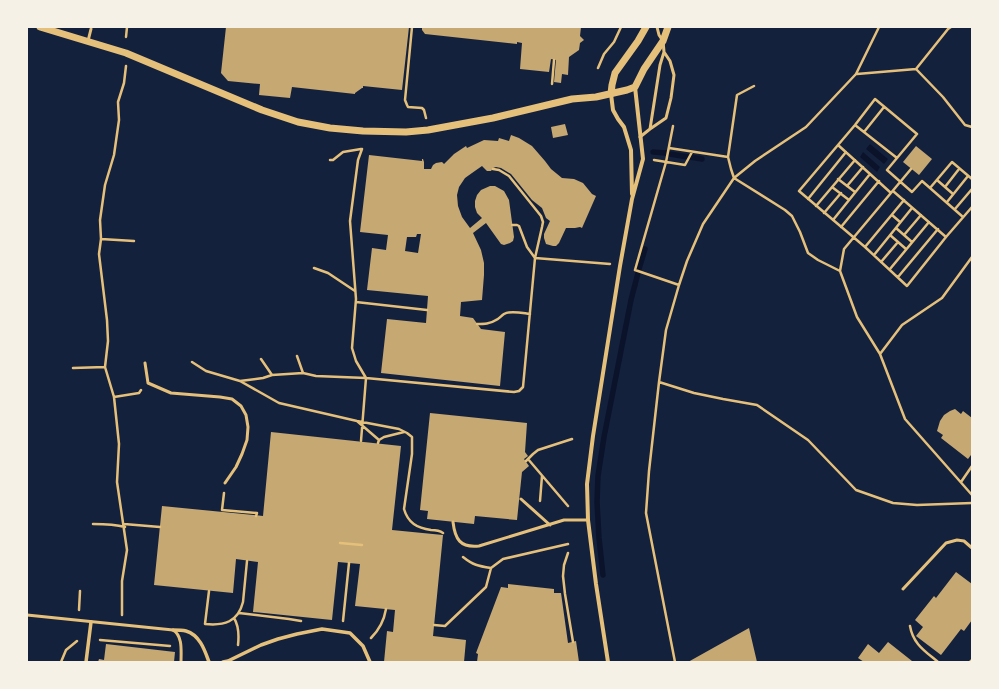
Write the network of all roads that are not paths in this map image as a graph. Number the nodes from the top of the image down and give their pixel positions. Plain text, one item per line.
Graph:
1 (40, 27) edge
2 (646, 27) edge
3 (657, 27) edge
4 (668, 27) edge
5 (91, 29) dead end
6 (663, 41) junction
7 (88, 42) junction
8 (664, 52) junction
9 (635, 87) junction
10 (611, 94) junction
11 (650, 129) junction
12 (640, 137) junction
13 (632, 199) junction
14 (145, 363) dead end
15 (225, 483) road end
16 (521, 499) dead end
17 (588, 520) junction
18 (453, 522) dead end
19 (550, 525) junction
20 (972, 548) edge
21 (903, 589) dead end
22 (27, 615) edge
23 (91, 622) junction
24 (173, 630) junction
25 (86, 662) edge
26 (181, 662) edge
27 (209, 662) edge
28 (222, 662) edge
29 (370, 662) edge
30 (608, 662) edge

1 - 7 street
2 - 10 street
3 - 6 lane
4 - 6 street
5 - 7 lane
6 - 8 lane
6 - 9 street
7 - 10 street
8 - 11 lane
8 - 11 lane
9 - 10 street
9 - 12 street
10 - 13 street
11 - 12 lane
12 - 13 street
13 - 17 street
14 - 15 lane
16 - 19 lane
17 - 19 lane
17 - 30 street
18 - 19 lane
20 - 21 lane
22 - 23 lane
23 - 24 lane
23 - 25 street
24 - 26 lane
24 - 27 street
28 - 29 street

